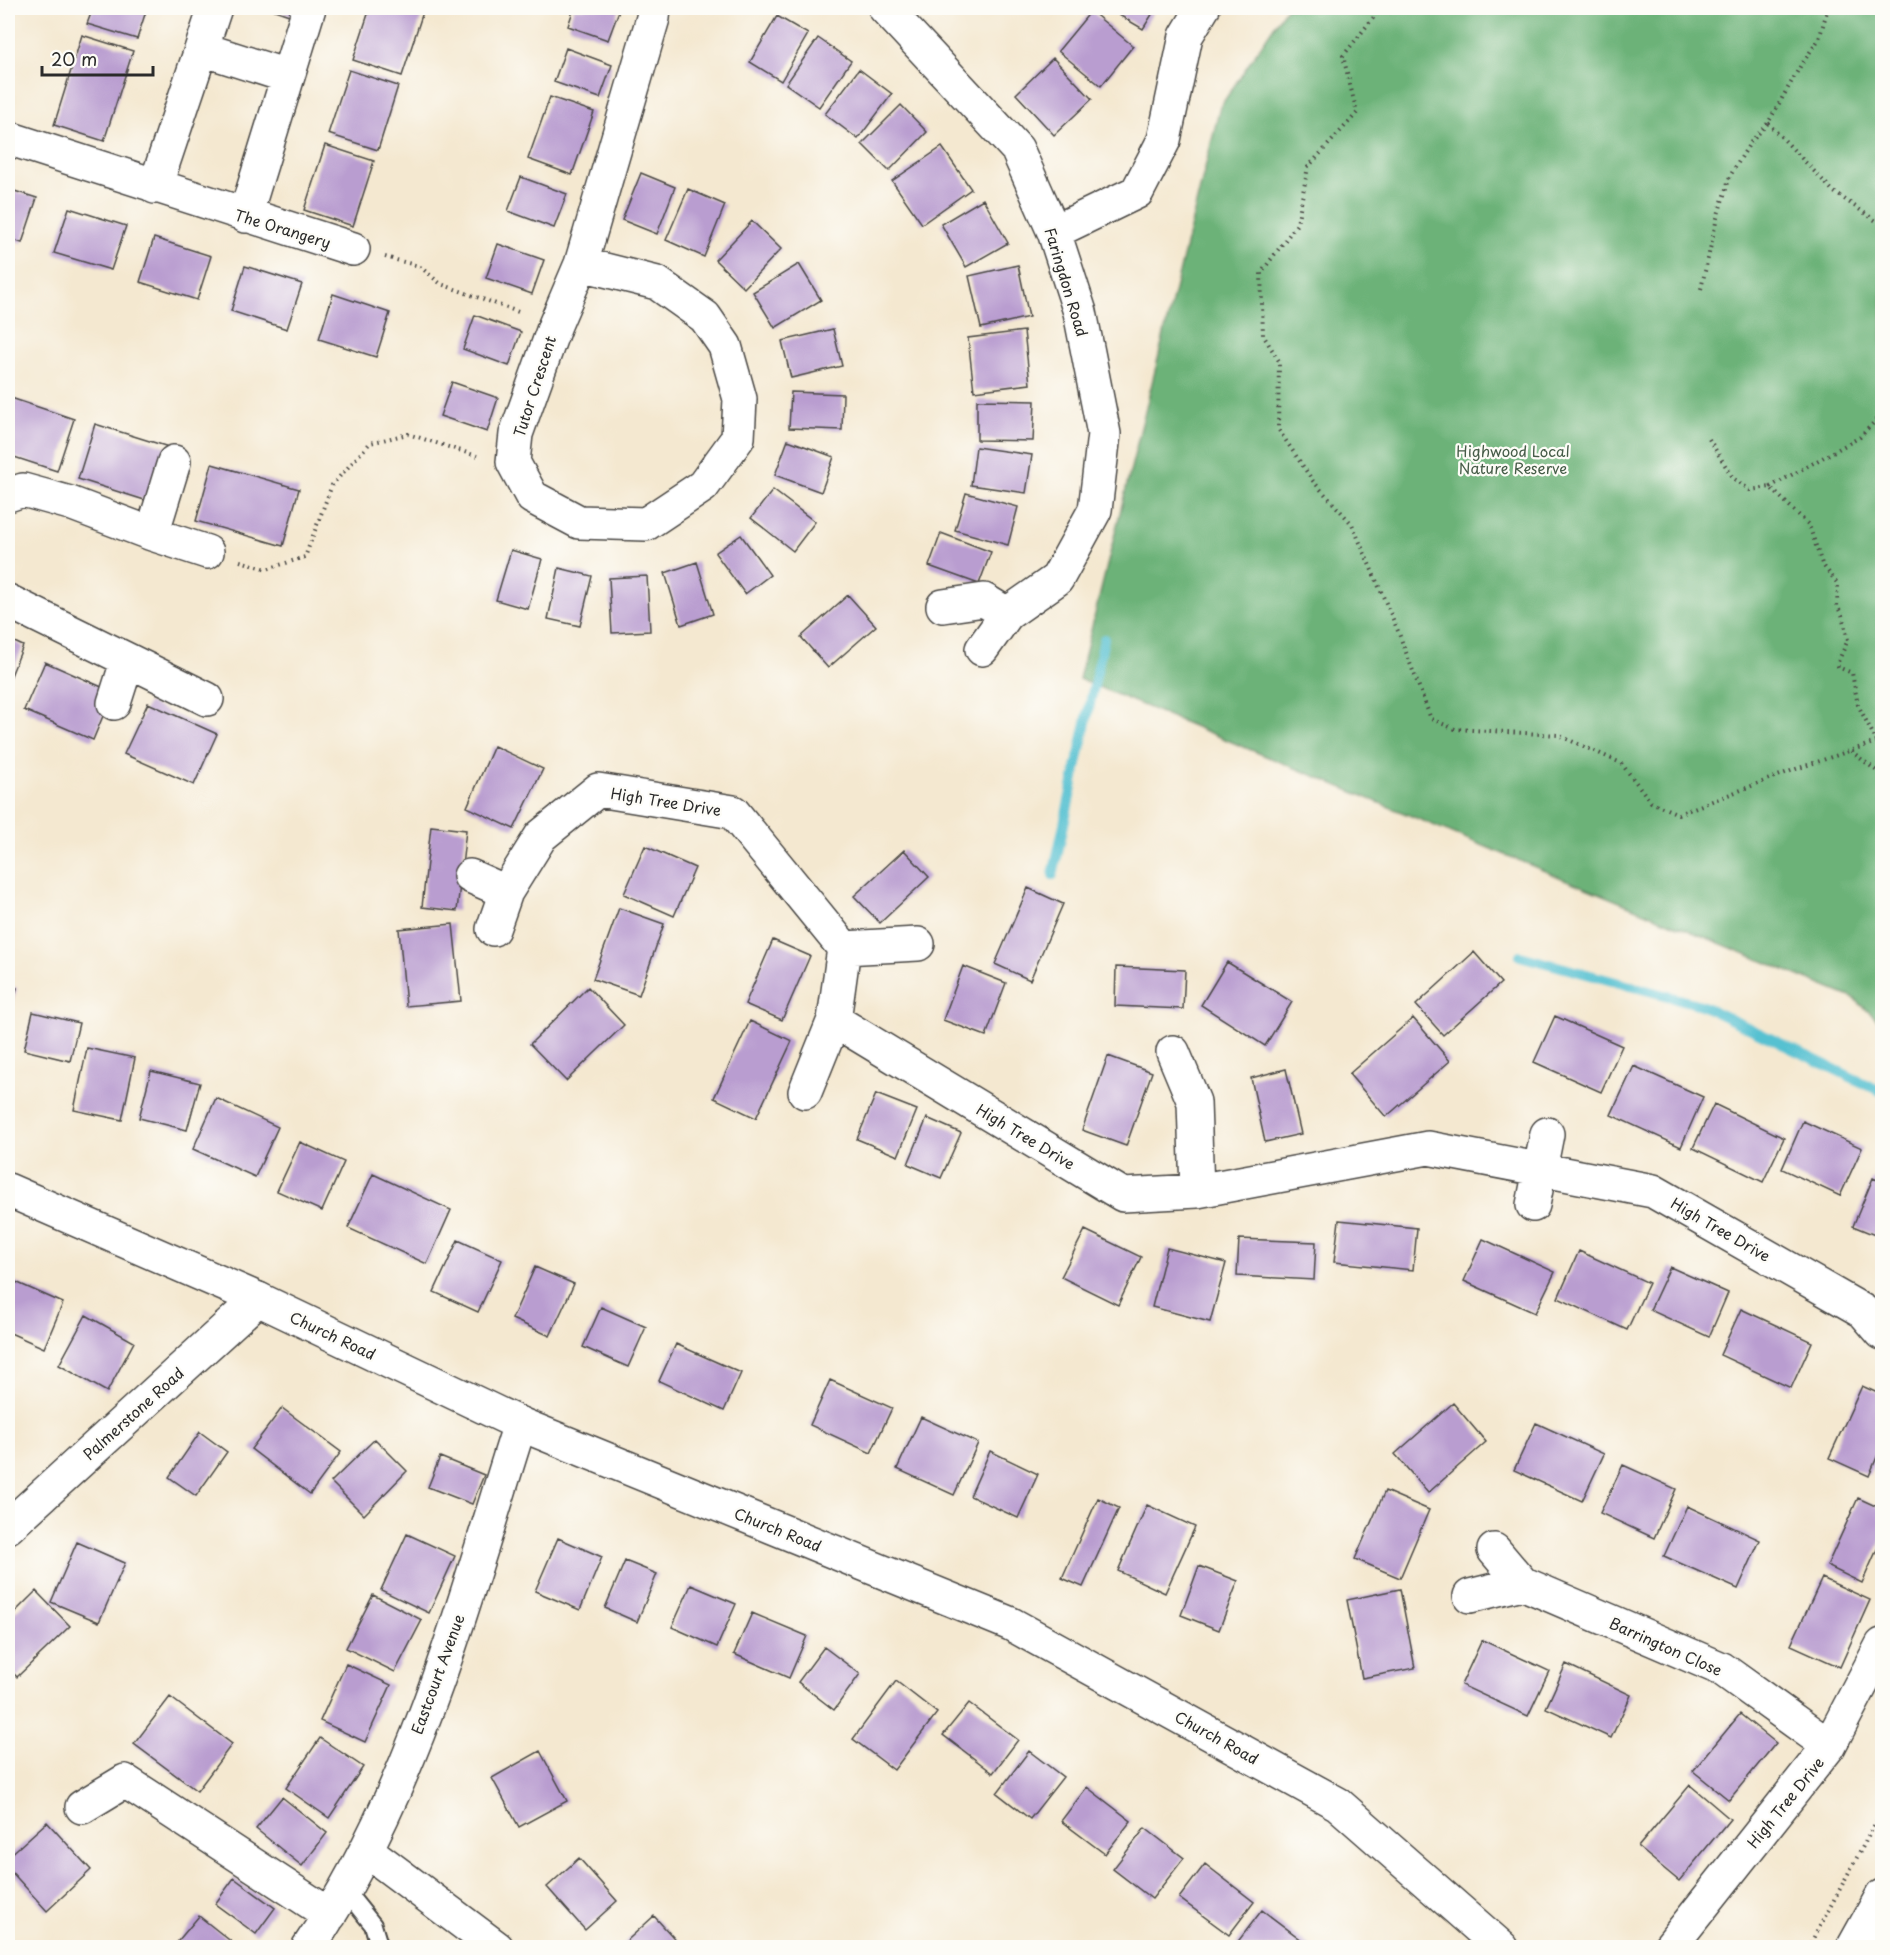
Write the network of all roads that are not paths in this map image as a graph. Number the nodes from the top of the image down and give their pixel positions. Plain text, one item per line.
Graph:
1 (214, 8) edge
2 (309, 8) edge
3 (654, 8) edge
4 (885, 8) edge
5 (1203, 8) edge
6 (202, 50) junction
7 (286, 76) junction
8 (8, 138) edge
9 (155, 187) junction
10 (245, 216) junction
11 (1054, 232) junction
12 (352, 249) road end
13 (581, 264) junction
14 (174, 462) dead end
15 (8, 495) edge
16 (152, 534) junction
17 (207, 552) road end
18 (8, 601) edge
19 (943, 606) dead end
20 (1008, 614) junction
21 (982, 649) dead end
22 (127, 662) junction
23 (207, 699) dead end
24 (114, 703) dead end
25 (470, 876) dead end
26 (506, 892) junction
27 (493, 929) dead end
28 (918, 944) dead end
29 (844, 948) junction
30 (834, 1020) junction
31 (1173, 1052) dead end
32 (805, 1092) dead end
33 (1547, 1134) dead end
34 (1539, 1169) junction
35 (8, 1190) edge
36 (1197, 1191) junction
37 (1533, 1205) dead end
38 (258, 1299) junction
39 (1882, 1333) edge
40 (520, 1424) junction
41 (8, 1527) edge
42 (1494, 1550) dead end
43 (1522, 1583) junction
44 (1470, 1596) dead end
45 (1882, 1645) edge
46 (1829, 1746) junction
47 (82, 1807) dead end
48 (366, 1850) junction
49 (1882, 1896) edge
50 (337, 1902) junction
51 (308, 1947) edge
52 (380, 1947) edge
53 (497, 1947) edge
54 (1502, 1947) edge
55 (1669, 1947) edge
56 (1853, 1947) edge

1 - 6 street
2 - 7 street
3 - 13 street, Tutor Crescent
4 - 11 street, Faringdon Road
5 - 11 street
6 - 7 street
6 - 9 street
7 - 10 street
8 - 9 street, The Orangery
9 - 10 street, The Orangery
10 - 12 street, The Orangery
11 - 20 street, Faringdon Road
13 - 13 street, Tutor Crescent
14 - 16 street
15 - 16 street
16 - 17 street
18 - 22 street
19 - 20 street
20 - 21 street, Faringdon Road
22 - 23 street
22 - 24 street
25 - 26 street
26 - 27 street, High Tree Drive
26 - 29 street, High Tree Drive
28 - 29 street
29 - 30 street
30 - 32 street
30 - 36 street, High Tree Drive
31 - 36 street
33 - 34 street
34 - 36 street, High Tree Drive
34 - 37 street
34 - 39 street, High Tree Drive
35 - 38 street, Church Road
38 - 40 street, Church Road
38 - 41 street, Palmerstone Road
40 - 48 street, Eastcourt Avenue
40 - 54 street, Church Road
42 - 43 street, Barrington Close
43 - 44 street
43 - 46 street, Barrington Close
45 - 46 street, High Tree Drive
46 - 55 street, High Tree Drive
47 - 50 street
48 - 50 street, Eastcourt Avenue
48 - 53 street
49 - 56 street
50 - 51 street, Eastcourt Avenue
50 - 52 lane

